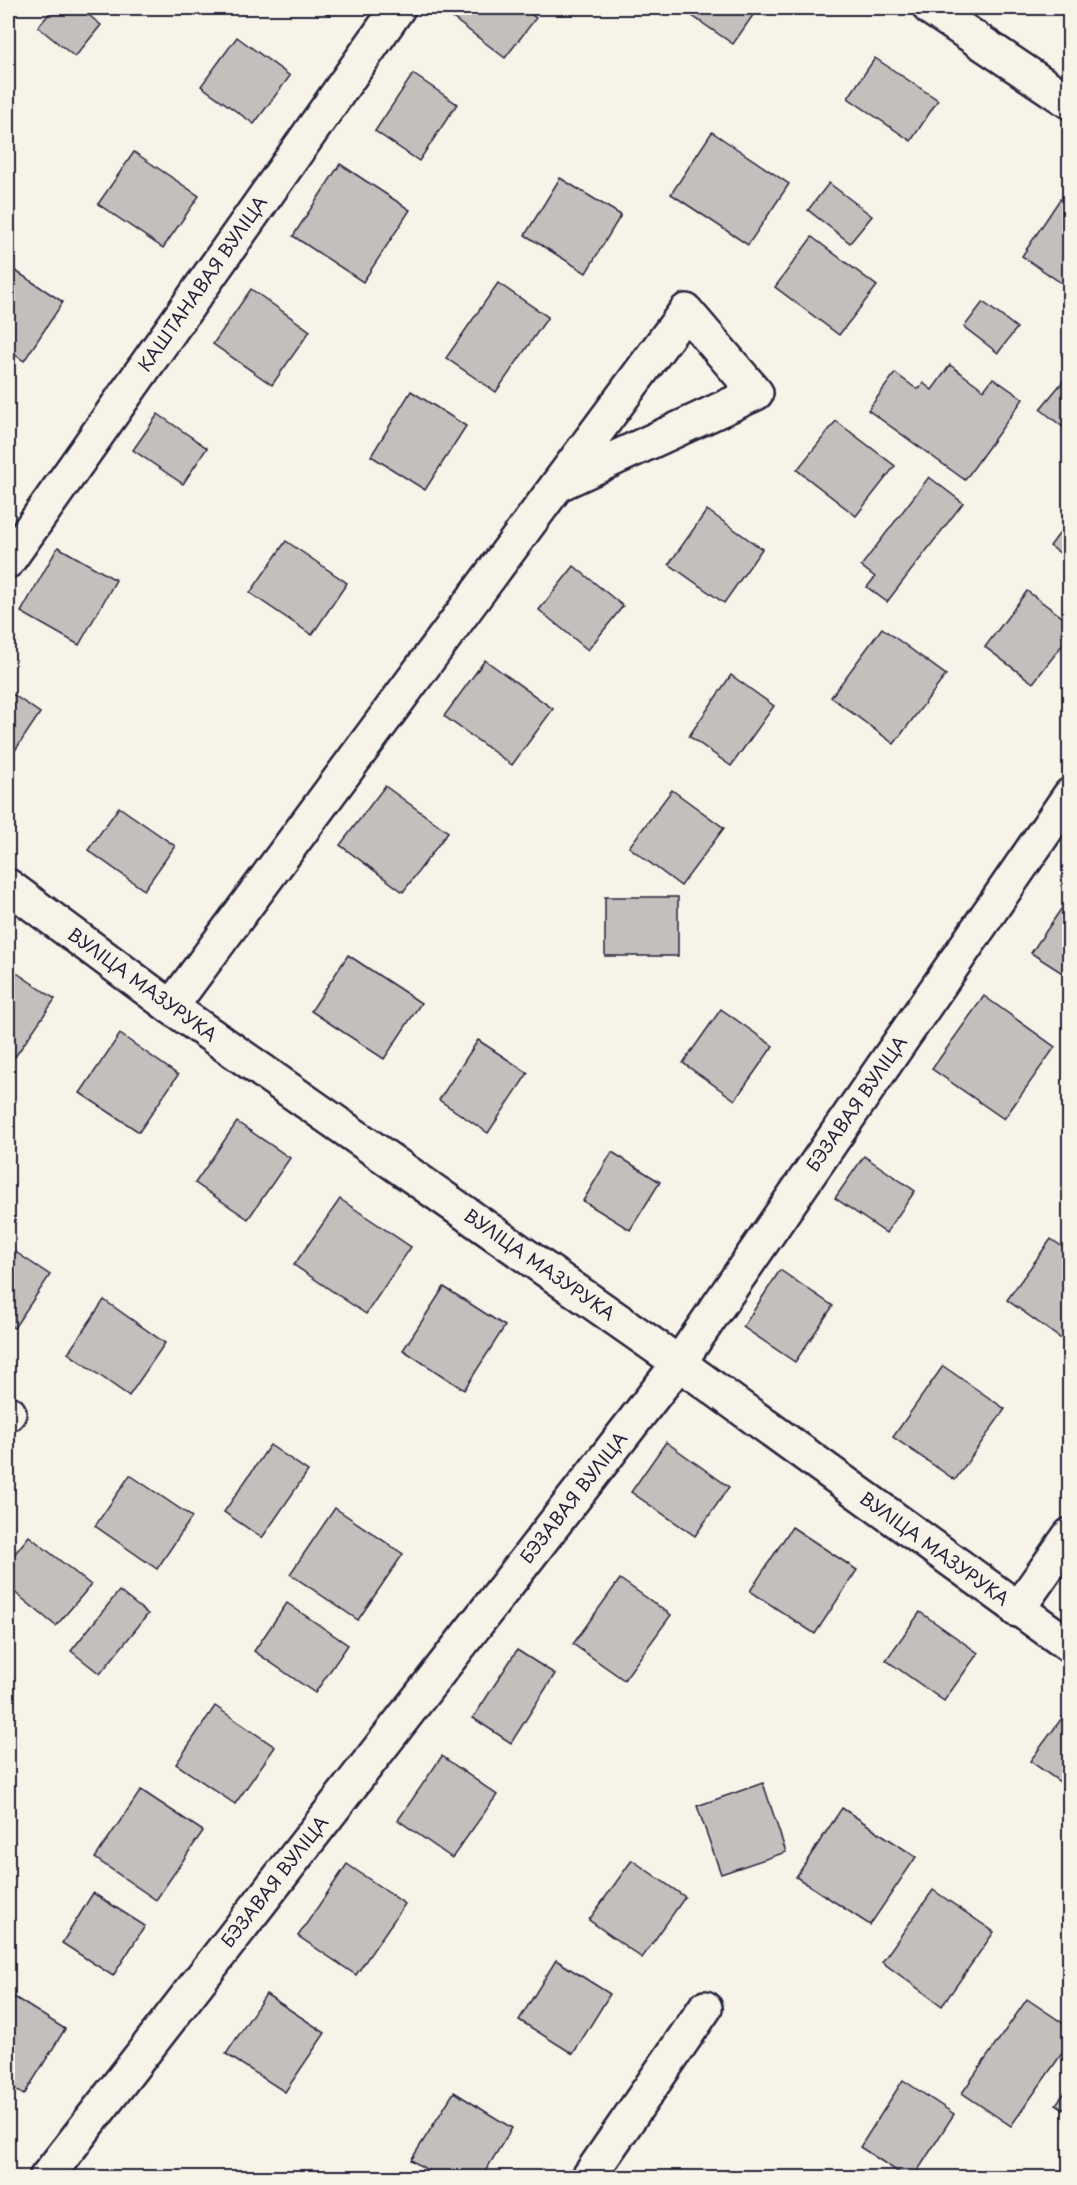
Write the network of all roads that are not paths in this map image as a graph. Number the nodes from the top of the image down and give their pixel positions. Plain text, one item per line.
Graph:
1 (398, 8) edge
2 (930, 8) edge
3 (1070, 102) edge
4 (559, 484) junction
5 (8, 561) edge
6 (1070, 795) edge
7 (8, 886) edge
8 (171, 1007) junction
9 (679, 1363) junction
10 (1070, 1535) edge
11 (1017, 1610) junction
12 (1070, 1646) edge
13 (705, 2008) dead end
14 (46, 2178) edge
15 (588, 2178) edge

1 - 5 street, КАШТАНАВАЯ ВУЛІЦА
2 - 3 street
4 - 4 street
4 - 8 street
6 - 9 street, БЭЗАВАЯ ВУЛІЦА
7 - 8 street, ВУЛІЦА МАЗУРУКА
8 - 9 street, ВУЛІЦА МАЗУРУКА
9 - 11 street, ВУЛІЦА МАЗУРУКА
9 - 14 street, БЭЗАВАЯ ВУЛІЦА
10 - 11 street
11 - 12 street, ВУЛІЦА МАЗУРУКА
13 - 15 street

